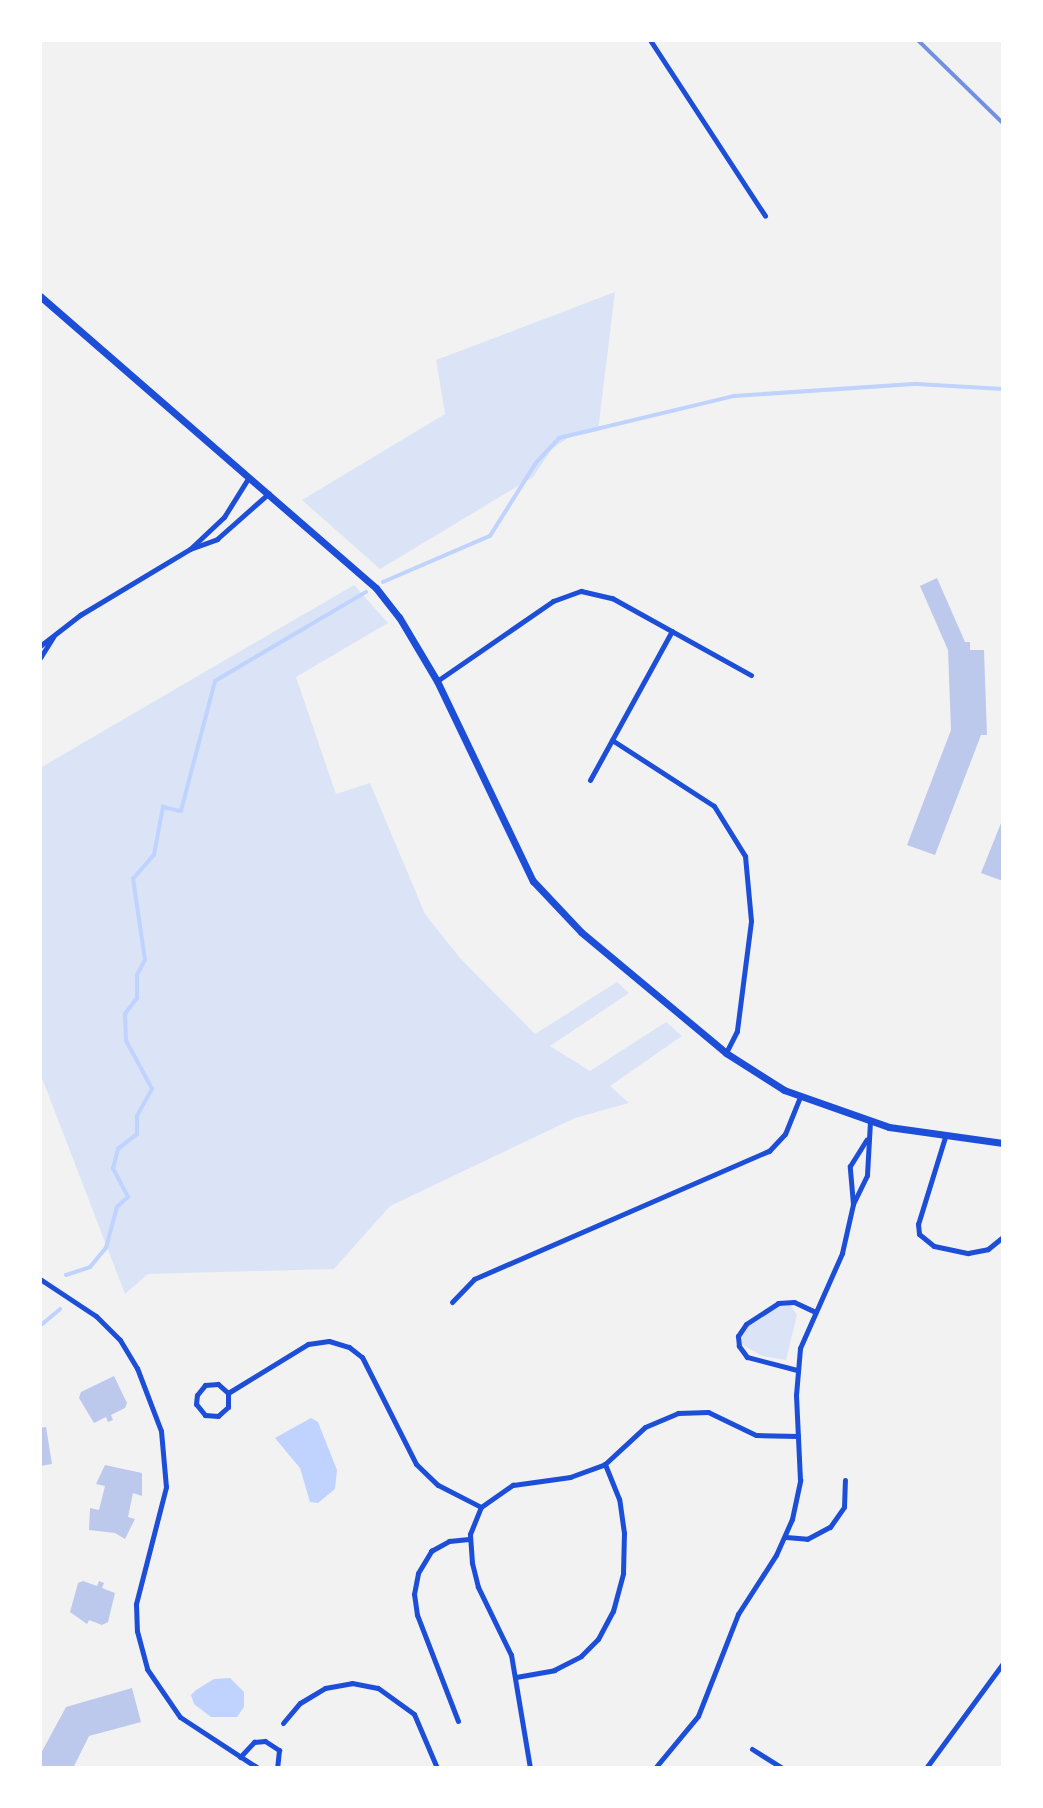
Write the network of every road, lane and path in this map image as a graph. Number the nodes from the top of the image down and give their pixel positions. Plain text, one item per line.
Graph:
1 (650, 40) edge
2 (765, 216) dead end
3 (40, 296) edge
4 (250, 475) junction
5 (270, 492) junction
6 (190, 550) junction
7 (672, 631) junction
8 (54, 634) junction
9 (40, 646) edge
10 (40, 658) edge
11 (751, 675) dead end
12 (437, 681) junction
13 (612, 740) junction
14 (590, 780) dead end
15 (726, 1053) junction
16 (800, 1097) junction
17 (870, 1122) junction
18 (945, 1138) junction
19 (866, 1140) junction
20 (1003, 1143) edge
21 (853, 1204) junction
22 (1003, 1237) edge
23 (40, 1279) edge
24 (452, 1302) dead end
25 (813, 1311) junction
26 (797, 1370) junction
27 (228, 1393) junction
28 (797, 1436) junction
29 (605, 1464) junction
30 (845, 1480) dead end
31 (481, 1507) junction
32 (786, 1537) junction
33 (469, 1539) junction
34 (1003, 1663) edge
35 (516, 1677) junction
36 (458, 1721) dead end
37 (283, 1723) dead end
38 (752, 1749) dead end
39 (240, 1757) junction
40 (258, 1768) edge
41 (277, 1768) edge
42 (437, 1768) edge
43 (530, 1768) edge
44 (655, 1768) edge
45 (783, 1768) edge
46 (926, 1768) edge

1 - 2 street
3 - 4 main road
4 - 5 main road
4 - 6 street
5 - 6 street
5 - 12 main road
6 - 8 street
7 - 11 street
7 - 12 street
7 - 13 street
8 - 9 street
8 - 10 street
12 - 15 main road
13 - 14 street
13 - 15 street
15 - 16 main road
16 - 17 main road
16 - 24 street
17 - 18 main road
17 - 19 street
18 - 20 main road
18 - 22 street
19 - 21 street
19 - 21 street
21 - 25 street
23 - 39 street
25 - 26 street
25 - 26 street
26 - 28 street
27 - 27 street
27 - 31 street
28 - 29 street
28 - 32 street
29 - 31 street
29 - 35 street
30 - 32 street
31 - 33 street
32 - 44 street
33 - 35 street
33 - 36 street
34 - 46 street
35 - 43 street
37 - 42 street
38 - 45 street
39 - 40 street
39 - 41 street

